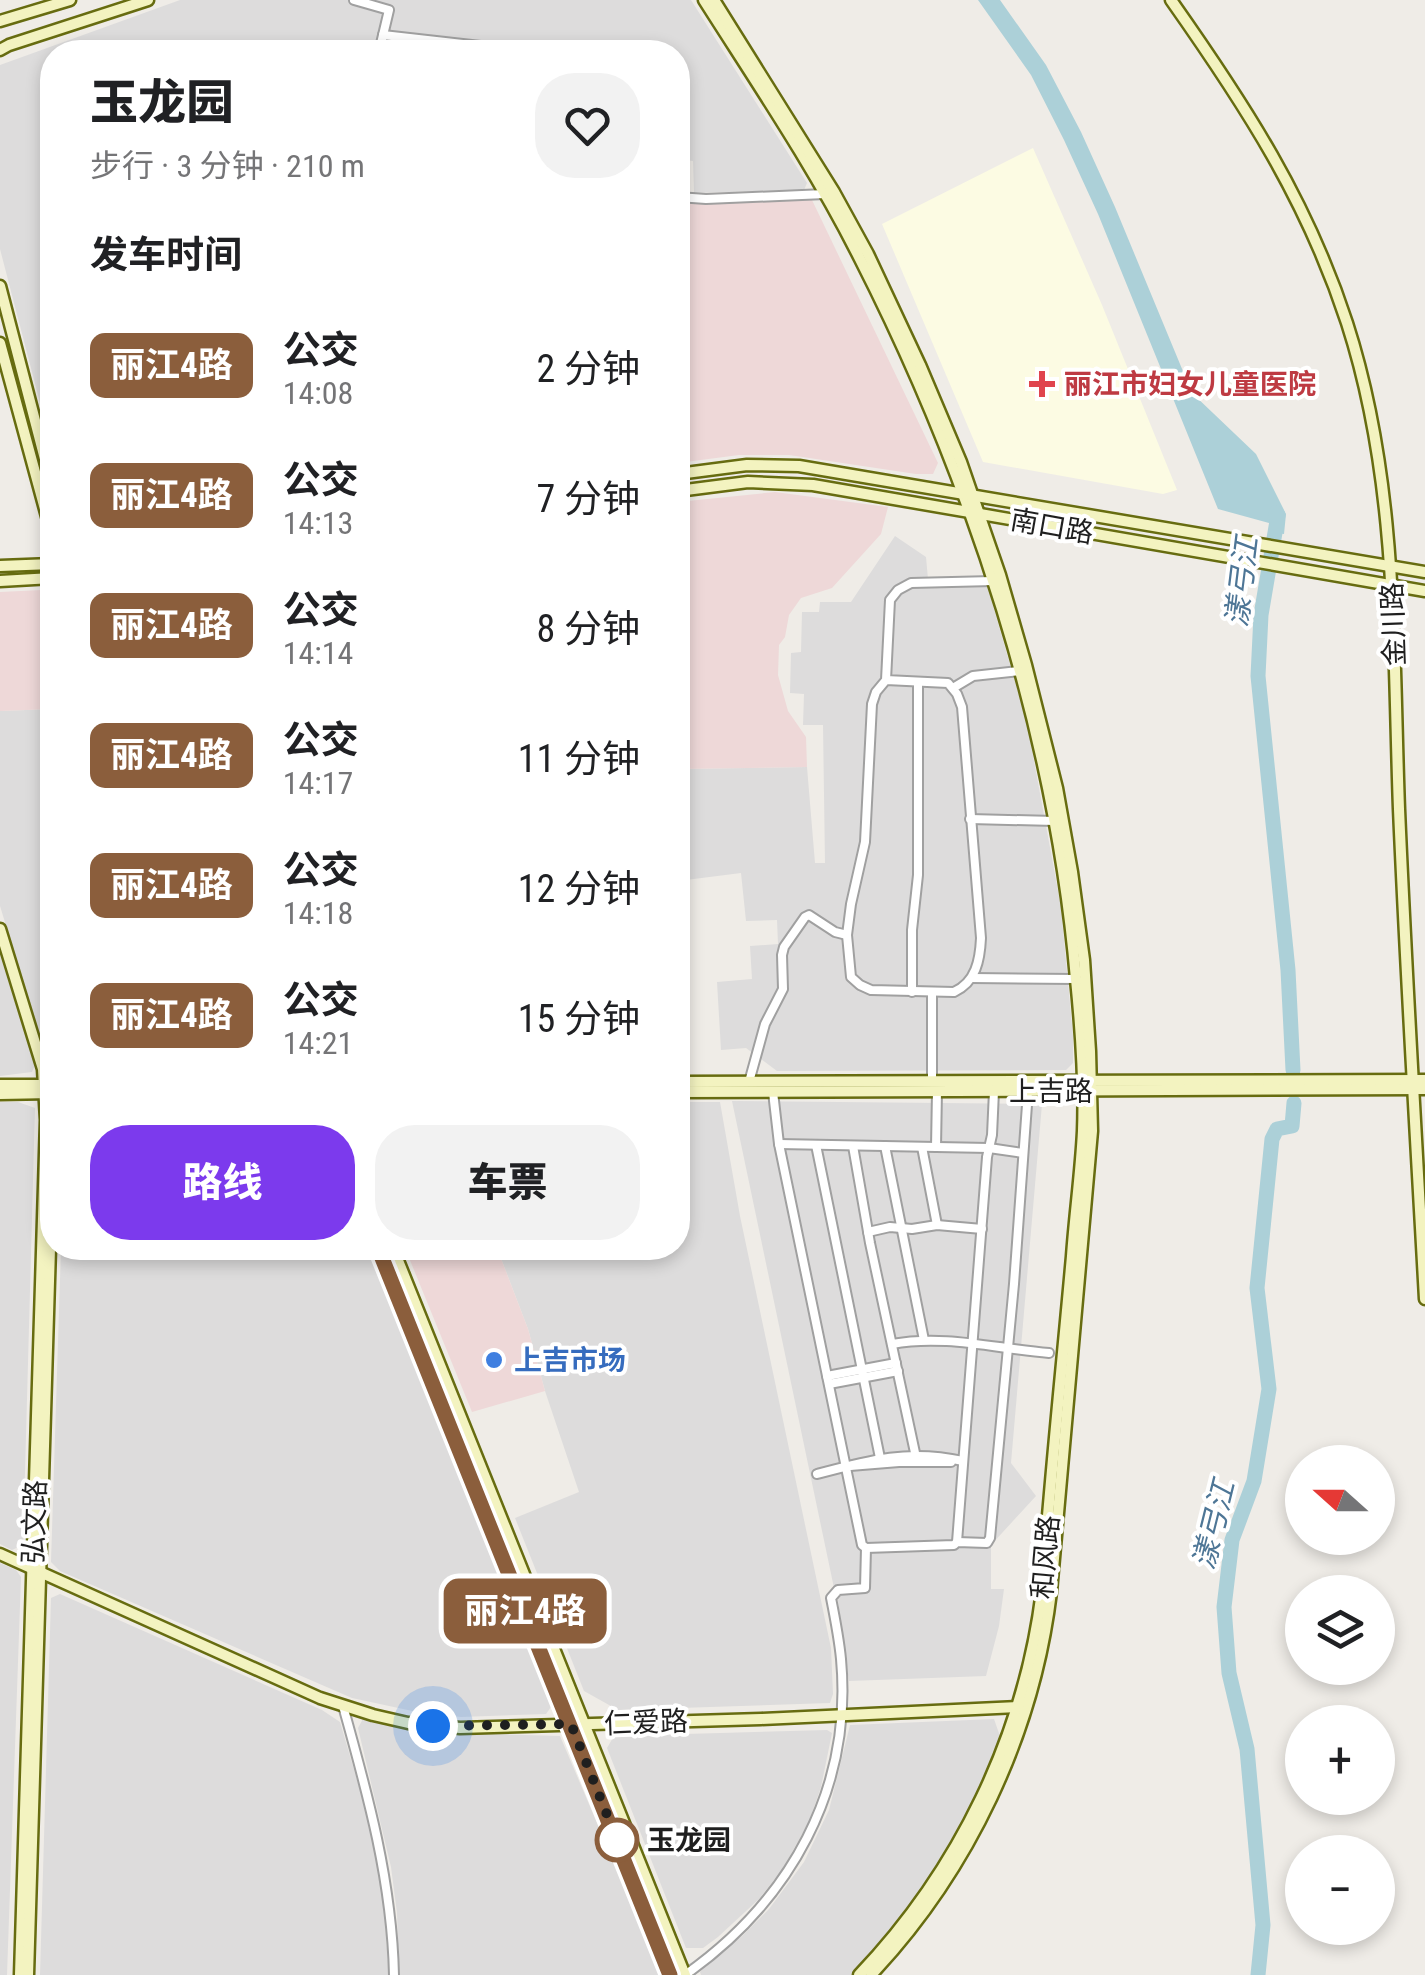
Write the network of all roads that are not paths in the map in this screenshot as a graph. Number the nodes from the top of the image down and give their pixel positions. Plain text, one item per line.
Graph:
1 (70, 0) edge
2 (148, 0) edge
3 (354, 0) edge
4 (704, 0) edge
5 (714, 0) edge
6 (1172, 0) edge
7 (0, 20) edge
8 (383, 34) junction
9 (382, 40) edge
10 (433, 40) edge
11 (0, 50) edge
12 (825, 194) junction
13 (690, 198) edge
14 (0, 286) edge
15 (0, 342) edge
16 (40, 440) edge
17 (690, 472) edge
18 (690, 489) edge
19 (40, 490) edge
20 (968, 495) junction
21 (975, 513) junction
22 (40, 564) edge
23 (0, 566) edge
24 (1391, 567) junction
25 (1425, 572) edge
26 (40, 578) edge
27 (0, 580) edge
28 (993, 581) junction
29 (1392, 585) junction
30 (1425, 591) edge
31 (1019, 672) junction
32 (886, 680) junction
33 (918, 682) junction
34 (953, 688) junction
35 (970, 819) junction
36 (1055, 821) junction
37 (0, 929) edge
38 (847, 936) junction
39 (972, 978) junction
40 (1076, 979) junction
41 (912, 992) junction
42 (932, 992) junction
43 (40, 1059) edge
44 (690, 1082) edge
45 (748, 1082) junction
46 (1419, 1084) edge
47 (0, 1086) edge
48 (935, 1086) junction
49 (1086, 1087) junction
50 (40, 1088) edge
51 (40, 1090) edge
52 (994, 1091) junction
53 (1028, 1091) junction
54 (690, 1092) edge
55 (773, 1092) junction
56 (0, 1094) edge
57 (779, 1144) junction
58 (816, 1145) junction
59 (853, 1146) junction
60 (885, 1146) junction
61 (922, 1147) junction
62 (936, 1147) junction
63 (989, 1148) junction
64 (1023, 1153) junction
65 (937, 1225) junction
66 (902, 1228) junction
67 (982, 1229) junction
68 (868, 1232) junction
69 (43, 1260) edge
70 (49, 1260) edge
71 (383, 1260) edge
72 (398, 1260) edge
73 (1425, 1299) edge
74 (924, 1340) junction
75 (973, 1343) junction
76 (892, 1344) junction
77 (1008, 1348) junction
78 (1049, 1353) dead end
79 (897, 1367) junction
80 (863, 1373) junction
81 (828, 1380) junction
82 (880, 1458) junction
83 (917, 1459) junction
84 (964, 1461) junction
85 (846, 1466) junction
86 (817, 1474) dead end
87 (957, 1542) junction
88 (866, 1548) junction
89 (0, 1554) edge
90 (36, 1570) junction
91 (343, 1706) junction
92 (1022, 1707) junction
93 (841, 1715) junction
94 (571, 1724) junction
95 (586, 1724) junction
96 (20, 1975) edge
97 (28, 1975) edge
98 (394, 1975) edge
99 (670, 1975) edge
100 (685, 1975) edge
101 (858, 1975) edge
102 (870, 1975) edge

1 - 7 street
2 - 11 street
3 - 8 street
4 - 12 street
5 - 20 street
6 - 24 street, 金川路
8 - 9 street
8 - 10 street
12 - 13 street
12 - 20 street
14 - 16 street
15 - 19 street
17 - 20 street, 南口路
18 - 21 street, 南口路
20 - 21 street
20 - 24 street, 南口路
21 - 28 street
21 - 29 street, 南口路
21 - 49 street
22 - 23 street
24 - 25 street, 南口路
24 - 29 street, 金川路
26 - 27 street
28 - 31 street
28 - 32 street
29 - 30 street, 南口路
29 - 46 street, 金川路
31 - 34 street
31 - 36 street
32 - 33 street
32 - 38 street
33 - 34 street
33 - 41 street
34 - 35 street
35 - 36 street
35 - 39 street
36 - 40 street
37 - 43 street, 弘文路
38 - 41 street
38 - 45 street
39 - 40 street
39 - 42 street
40 - 49 street
41 - 42 street
42 - 48 street
44 - 45 street, 上吉路
45 - 48 street, 上吉路
46 - 49 street, 上吉路
46 - 73 street, 金川路
47 - 50 street
48 - 49 street, 上吉路
48 - 52 street, 上吉路
48 - 55 street, 上吉路
48 - 62 street
49 - 53 street, 上吉路
49 - 92 street, 和风路
51 - 56 street
52 - 53 street, 上吉路
52 - 63 street
53 - 64 street
54 - 55 street, 上吉路
55 - 57 street
57 - 58 street
57 - 81 street
58 - 59 street
58 - 80 street
59 - 60 street
59 - 68 street
60 - 61 street
60 - 66 street
61 - 62 street
61 - 65 street
62 - 63 street
63 - 64 street
63 - 67 street
64 - 77 street
65 - 66 street
65 - 67 street
66 - 68 street
66 - 74 street
67 - 75 street
68 - 76 street
69 - 90 street, 弘文路
70 - 90 street, 弘文路
71 - 94 street
72 - 95 street
74 - 75 street
74 - 76 street
75 - 77 street
75 - 84 street
76 - 79 street
77 - 78 street
77 - 87 street
79 - 80 street
79 - 83 street
80 - 81 street
80 - 82 street
81 - 85 street
82 - 83 street
82 - 85 street
83 - 84 street
83 - 85 street
84 - 87 street
85 - 86 street
85 - 88 street
87 - 88 street
88 - 93 street
89 - 90 street, 仁爱路
90 - 91 street, 仁爱路
90 - 96 street, 弘文路
90 - 97 street, 弘文路
91 - 94 street, 仁爱路
91 - 98 street
92 - 93 street, 仁爱路
92 - 101 street, 和风路
92 - 102 street, 和风路
93 - 95 street, 仁爱路
93 - 100 street
94 - 95 street, 仁爱路
94 - 99 street
95 - 100 street

